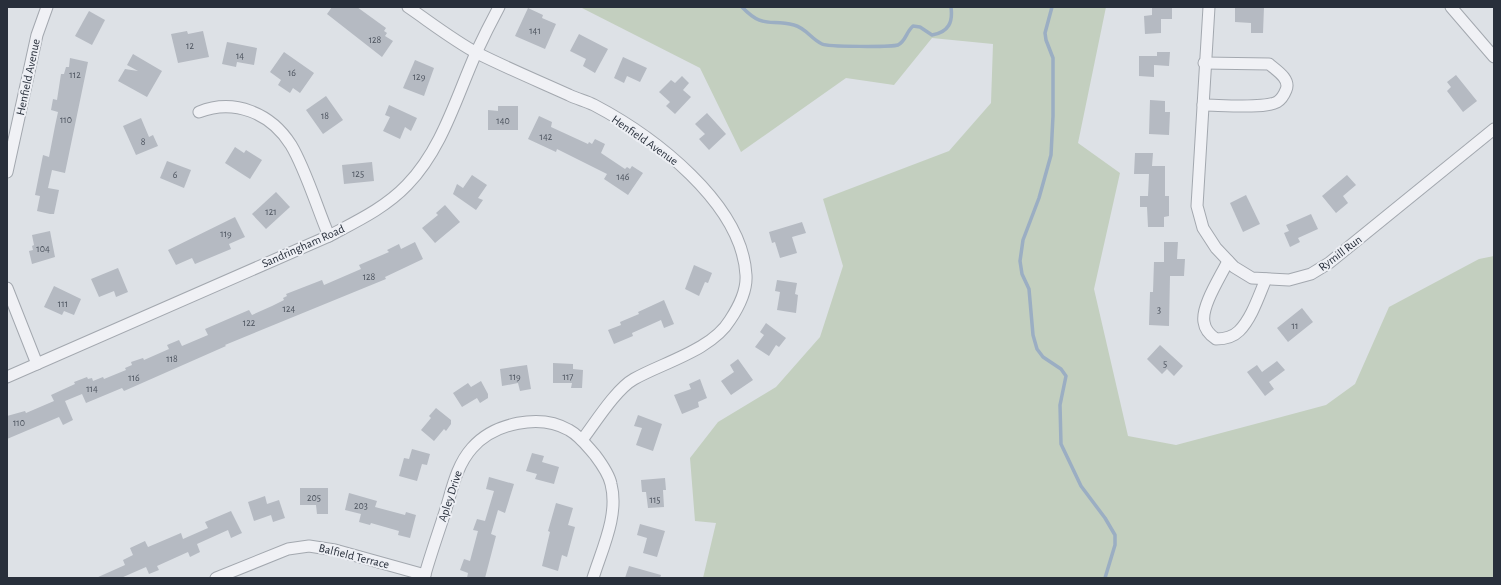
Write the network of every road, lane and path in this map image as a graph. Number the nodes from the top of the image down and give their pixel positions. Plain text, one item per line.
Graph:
1 (47, 7) edge
2 (408, 7) edge
3 (499, 7) edge
4 (1209, 7) edge
5 (1451, 7) edge
6 (476, 52) junction
7 (1494, 57) edge
8 (1204, 63) junction
9 (1203, 105) junction
10 (199, 112) dead end
11 (1494, 130) edge
12 (7, 172) edge
13 (328, 236) junction
14 (1228, 261) junction
15 (1266, 279) junction
16 (7, 288) edge
17 (37, 364) junction
18 (7, 377) edge
19 (582, 440) junction
20 (424, 577) edge
21 (216, 578) edge
22 (593, 578) edge

1 - 12 street, Henfield Avenue
2 - 6 street, Henfield Avenue
3 - 6 street, Sandringham Road
4 - 8 street, Rymill Run
5 - 7 street
6 - 13 street, Sandringham Road
6 - 19 street, Henfield Avenue
8 - 9 street, Rymill Run
8 - 9 street
9 - 14 street, Rymill Run
10 - 13 street
11 - 15 street, Rymill Run
13 - 17 street, Sandringham Road
14 - 15 street, Rymill Run
14 - 15 street
16 - 17 street
17 - 18 street, Sandringham Road
19 - 20 street, Apley Drive
19 - 22 street, Apley Drive
20 - 21 street, Balfield Terrace

